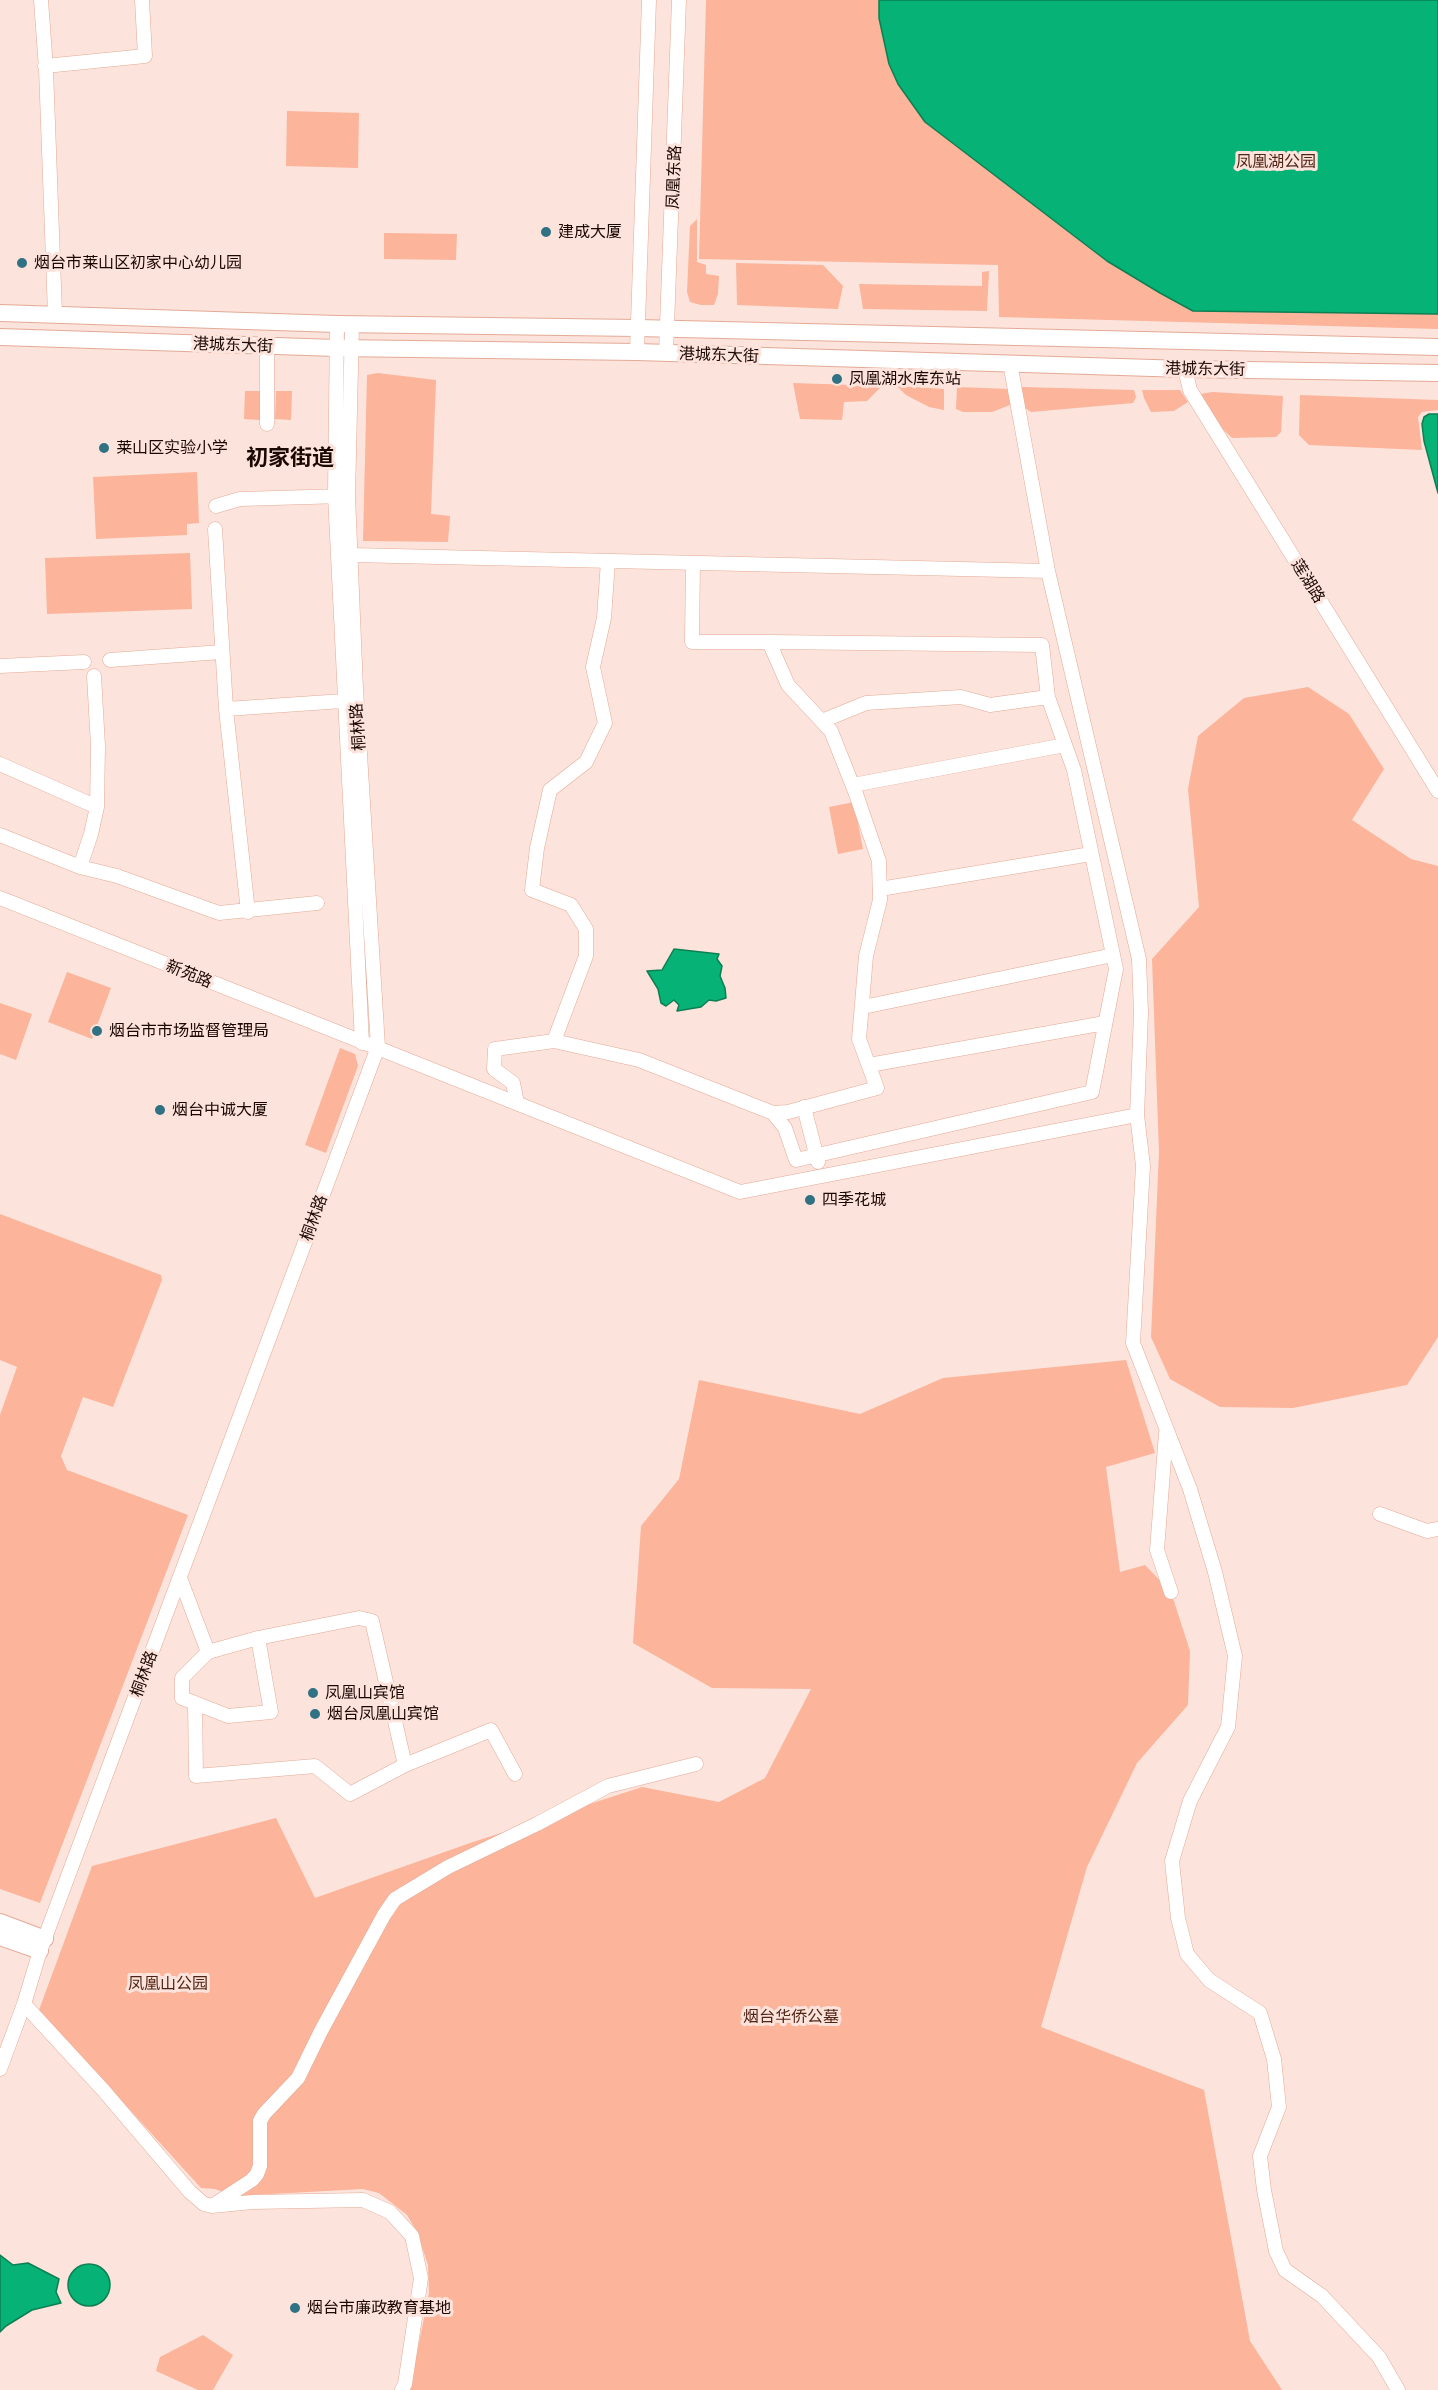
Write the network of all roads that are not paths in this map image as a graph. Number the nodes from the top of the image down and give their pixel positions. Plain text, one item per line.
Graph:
1 (41, 0) edge
2 (142, 0) edge
3 (649, 0) edge
4 (679, 0) edge
5 (45, 66) junction
6 (0, 313) edge
7 (55, 314) junction
8 (344, 324) junction
9 (638, 328) junction
10 (669, 331) junction
11 (0, 337) edge
12 (267, 346) junction
13 (1438, 347) edge
14 (344, 348) junction
15 (637, 352) junction
16 (666, 353) junction
17 (1010, 363) junction
18 (1185, 369) junction
19 (1438, 373) edge
20 (267, 424) dead end
21 (341, 496) junction
22 (216, 506) dead end
23 (215, 529) dead end
24 (351, 555) junction
25 (608, 561) junction
26 (693, 563) junction
27 (1048, 571) junction
28 (769, 642) junction
29 (222, 652) junction
30 (110, 660) dead end
31 (84, 662) dead end
32 (0, 666) edge
33 (94, 676) dead end
34 (1048, 697) junction
35 (343, 701) junction
36 (226, 709) junction
37 (822, 721) junction
38 (1065, 745) junction
39 (0, 764) edge
40 (853, 785) junction
41 (1438, 791) edge
42 (97, 807) junction
43 (0, 835) edge
44 (1091, 854) junction
45 (80, 867) junction
46 (880, 889) junction
47 (0, 898) edge
48 (317, 903) dead end
49 (248, 912) junction
50 (1113, 955) junction
51 (863, 1007) junction
52 (1105, 1023) junction
53 (554, 1041) junction
54 (362, 1043) junction
55 (378, 1047) junction
56 (869, 1065) junction
57 (517, 1103) junction
58 (804, 1107) junction
59 (773, 1113) junction
60 (1137, 1115) junction
61 (817, 1156) junction
62 (822, 1176) junction
63 (1166, 1428) junction
64 (1380, 1514) dead end
65 (1438, 1529) edge
66 (180, 1578) junction
67 (1171, 1592) dead end
68 (258, 1638) junction
69 (208, 1652) junction
70 (195, 1703) junction
71 (696, 1764) dead end
72 (405, 1765) junction
73 (515, 1774) dead end
74 (0, 1922) edge
75 (0, 1936) edge
76 (43, 1945) junction
77 (24, 2004) junction
78 (0, 2069) edge
79 (212, 2206) junction
80 (402, 2390) edge
81 (1398, 2390) edge

1 - 5 street
2 - 5 street
3 - 9 street, 凤凰东路
4 - 10 street, 凤凰东路
5 - 7 street
6 - 7 main road, 港城东大街
7 - 8 main road, 港城东大街
8 - 9 main road, 港城东大街
8 - 14 street, 桐林路
9 - 10 main road, 港城东大街
9 - 15 street, 凤凰东路
10 - 13 main road, 港城东大街
10 - 16 street, 凤凰东路
11 - 12 main road, 港城东大街
12 - 14 main road, 港城东大街
12 - 20 street
14 - 15 main road, 港城东大街
14 - 21 street, 桐林路
15 - 16 main road, 港城东大街
16 - 17 main road, 港城东大街
17 - 18 main road, 港城东大街
17 - 27 street
18 - 19 main road, 港城东大街
18 - 41 street, 莲湖路
21 - 22 street
21 - 24 street, 桐林路
21 - 35 street, 桐林路
23 - 29 street
24 - 25 street
24 - 55 street, 桐林路
25 - 26 street
25 - 53 street
26 - 27 street
26 - 28 street
27 - 60 street
28 - 34 street
28 - 37 street
29 - 30 street
29 - 36 street
31 - 32 street
33 - 42 street
34 - 37 street
34 - 38 street
35 - 36 street
35 - 54 street, 桐林路
36 - 49 street
37 - 40 street
38 - 40 street
38 - 44 street
39 - 42 street
40 - 46 street
42 - 45 street
43 - 45 street
44 - 46 street
44 - 50 street
45 - 49 street
46 - 51 street
47 - 54 street, 新苑路
48 - 49 street
50 - 51 street
50 - 52 street
51 - 56 street
52 - 56 street
52 - 61 street
53 - 57 street
53 - 59 street
54 - 55 street, 新苑路
55 - 57 street, 新苑路
55 - 66 street, 桐林路
56 - 58 street
57 - 62 street, 新苑路
58 - 59 street
58 - 61 street
59 - 61 street
60 - 62 street, 新苑路
60 - 63 street
61 - 62 street
63 - 67 street
63 - 81 street
64 - 65 street
66 - 69 street
66 - 76 street, 桐林路
68 - 69 street
68 - 70 street
68 - 72 street
69 - 70 street
70 - 72 street
71 - 79 street
72 - 73 street
74 - 76 main road
75 - 76 main road
76 - 77 street, 桐林路
77 - 78 street, 桐林路
77 - 79 street
79 - 80 street

